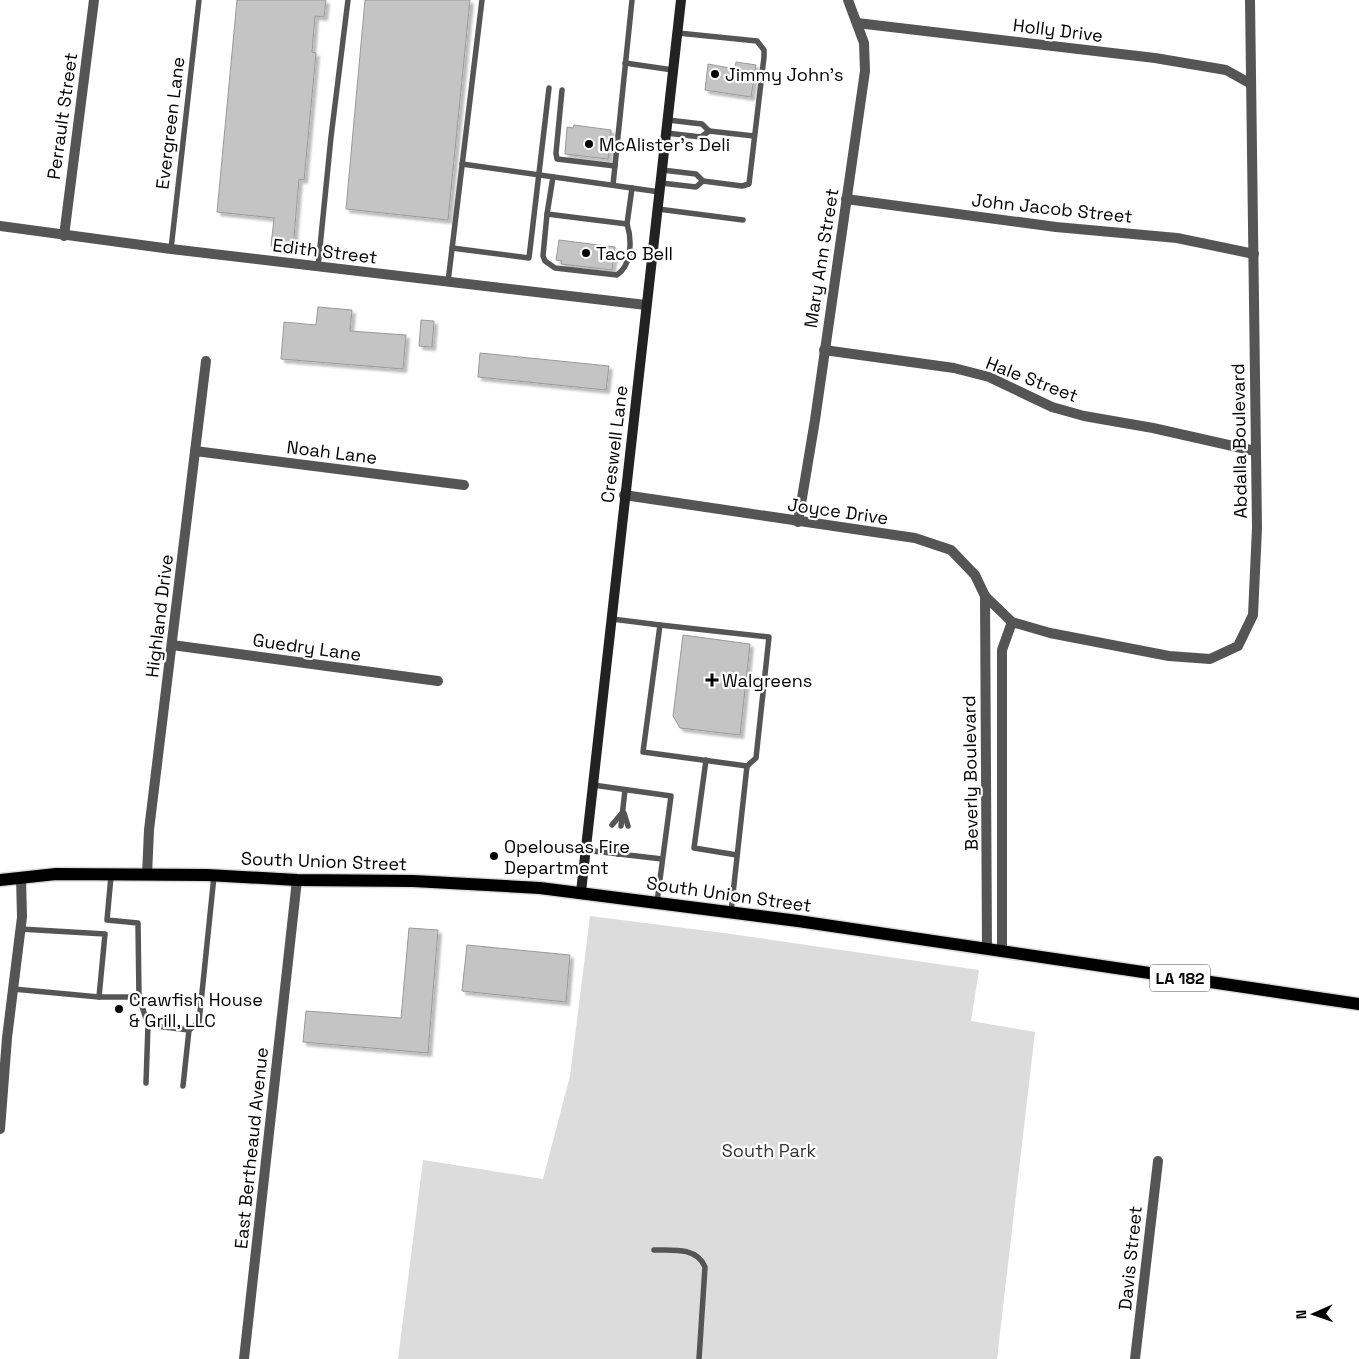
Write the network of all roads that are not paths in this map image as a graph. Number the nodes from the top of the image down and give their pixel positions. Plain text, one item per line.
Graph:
1 (94, 0) edge
2 (199, 0) edge
3 (348, 0) edge
4 (482, 0) edge
5 (632, 0) edge
6 (681, 0) edge
7 (848, 0) edge
8 (1250, 0) edge
9 (857, 23) junction
10 (678, 33) junction
11 (625, 63) junction
12 (673, 70) junction
13 (1251, 84) junction
14 (549, 88) dead end
15 (562, 90) dead end
16 (668, 120) junction
17 (709, 131) junction
18 (666, 134) junction
19 (754, 136) junction
20 (462, 164) junction
21 (614, 166) junction
22 (662, 170) junction
23 (539, 175) junction
24 (552, 177) junction
25 (704, 181) junction
26 (613, 185) junction
27 (632, 188) junction
28 (660, 188) junction
29 (846, 199) junction
30 (658, 209) junction
31 (547, 214) junction
32 (743, 220) dead end
33 (627, 224) junction
34 (0, 226) edge
35 (64, 236) junction
36 (452, 248) junction
37 (171, 250) junction
38 (1254, 254) junction
39 (318, 267) junction
40 (448, 282) junction
41 (646, 305) junction
42 (824, 350) junction
43 (206, 361) dead end
44 (195, 451) junction
45 (1255, 451) junction
46 (464, 485) dead end
47 (624, 496) junction
48 (798, 522) junction
49 (985, 596) junction
50 (612, 619) junction
51 (1012, 622) junction
52 (660, 625) junction
53 (172, 645) junction
54 (1002, 650) junction
55 (984, 651) junction
56 (438, 681) dead end
57 (706, 760) junction
58 (747, 766) junction
59 (593, 785) junction
60 (625, 790) junction
61 (623, 811) junction
62 (612, 825) dead end
63 (625, 826) dead end
64 (611, 844) dead end
65 (623, 845) dead end
66 (585, 850) junction
67 (618, 854) junction
68 (737, 855) junction
69 (662, 859) junction
70 (147, 875) junction
71 (111, 876) junction
72 (214, 876) junction
73 (21, 877) junction
74 (0, 880) edge
75 (297, 880) junction
76 (580, 892) junction
77 (657, 902) junction
78 (731, 912) junction
79 (107, 920) junction
80 (20, 930) junction
81 (106, 934) junction
82 (987, 949) junction
83 (1002, 952) junction
84 (13, 990) junction
85 (99, 997) junction
86 (139, 998) junction
87 (1359, 1004) edge
88 (148, 1025) junction
89 (189, 1030) junction
90 (146, 1083) dead end
91 (183, 1086) dead end
92 (0, 1129) edge
93 (1158, 1161) dead end
94 (654, 1250) dead end
95 (244, 1359) edge
96 (699, 1359) edge
97 (1135, 1359) edge

1 - 35 street, Perrault Street
2 - 37 lane, Evergreen Lane
3 - 39 lane
4 - 20 lane
5 - 11 lane
6 - 10 main road, Creswell Lane
7 - 9 street, Mary Ann Street
8 - 13 street, Abdalla Boulevard
9 - 13 street, Holly Drive
9 - 29 street, Mary Ann Street
10 - 12 main road, Creswell Lane
10 - 19 lane
11 - 12 lane
11 - 21 lane
12 - 16 main road, Creswell Lane
13 - 38 street, Abdalla Boulevard
14 - 23 lane
15 - 21 lane
16 - 17 lane
16 - 18 main road, Creswell Lane
17 - 18 lane
17 - 19 lane
18 - 22 main road, Creswell Lane
19 - 25 lane
20 - 23 lane
20 - 36 lane
21 - 26 lane
22 - 25 lane
22 - 28 main road, Creswell Lane
23 - 24 lane
23 - 36 lane
24 - 26 lane
24 - 31 lane
25 - 28 lane
26 - 27 lane
27 - 28 lane
27 - 33 lane
28 - 30 main road, Creswell Lane
29 - 38 street, John Jacob Street
29 - 42 street, Mary Ann Street
30 - 32 lane
30 - 41 main road, Creswell Lane
31 - 33 lane
31 - 33 lane
34 - 35 street, Edith Street
35 - 37 street, Edith Street
36 - 40 lane
37 - 39 street, Edith Street
38 - 45 street, Abdalla Boulevard
39 - 40 street, Edith Street
40 - 41 street, Edith Street
41 - 47 main road, Creswell Lane
42 - 45 street, Hale Street
42 - 48 street, Mary Ann Street
43 - 44 street, Highland Drive
44 - 46 street, Noah Lane
44 - 53 street, Highland Drive
45 - 51 street, Abdalla Boulevard
47 - 48 street, Joyce Drive
47 - 50 main road, Creswell Lane
48 - 49 street, Joyce Drive
49 - 51 street, Joyce Drive
49 - 55 street, Beverly Boulevard
50 - 52 lane
50 - 59 main road, Creswell Lane
51 - 54 street, Beverly Boulevard
52 - 57 lane
52 - 58 lane
53 - 56 street, Guedry Lane
53 - 70 street, Highland Drive
54 - 55 street
54 - 83 street, Beverly Boulevard
55 - 82 street, Beverly Boulevard
57 - 58 lane
57 - 68 lane
58 - 68 lane
59 - 60 lane
59 - 66 main road, Creswell Lane
60 - 61 lane
60 - 69 lane
61 - 62 lane
61 - 63 lane
64 - 67 lane
65 - 67 lane
66 - 67 lane
66 - 76 main road, Creswell Lane
67 - 69 lane
68 - 78 lane
69 - 77 lane
70 - 71 main road, South Union Street / LA 182
70 - 72 main road, South Union Street / LA 182
71 - 73 main road, South Union Street / LA 182
71 - 79 lane
72 - 75 main road, South Union Street / LA 182
72 - 89 lane
73 - 74 main road, South Union Street / LA 182
73 - 80 street
75 - 76 main road, South Union Street / LA 182
75 - 95 street, East Bertheaud Avenue
76 - 77 main road, South Union Street / LA 182
77 - 78 main road, South Union Street / LA 182
78 - 82 main road, South Union Street / LA 182
79 - 81 lane
79 - 86 lane
80 - 81 lane
80 - 84 street
81 - 85 lane
82 - 83 main road, South Union Street / LA 182
83 - 87 main road, South Union Street / LA 182
84 - 85 lane
84 - 92 street
85 - 86 lane
86 - 88 lane
88 - 89 lane
88 - 90 lane
89 - 91 lane
93 - 97 street, Davis Street
94 - 96 lane

